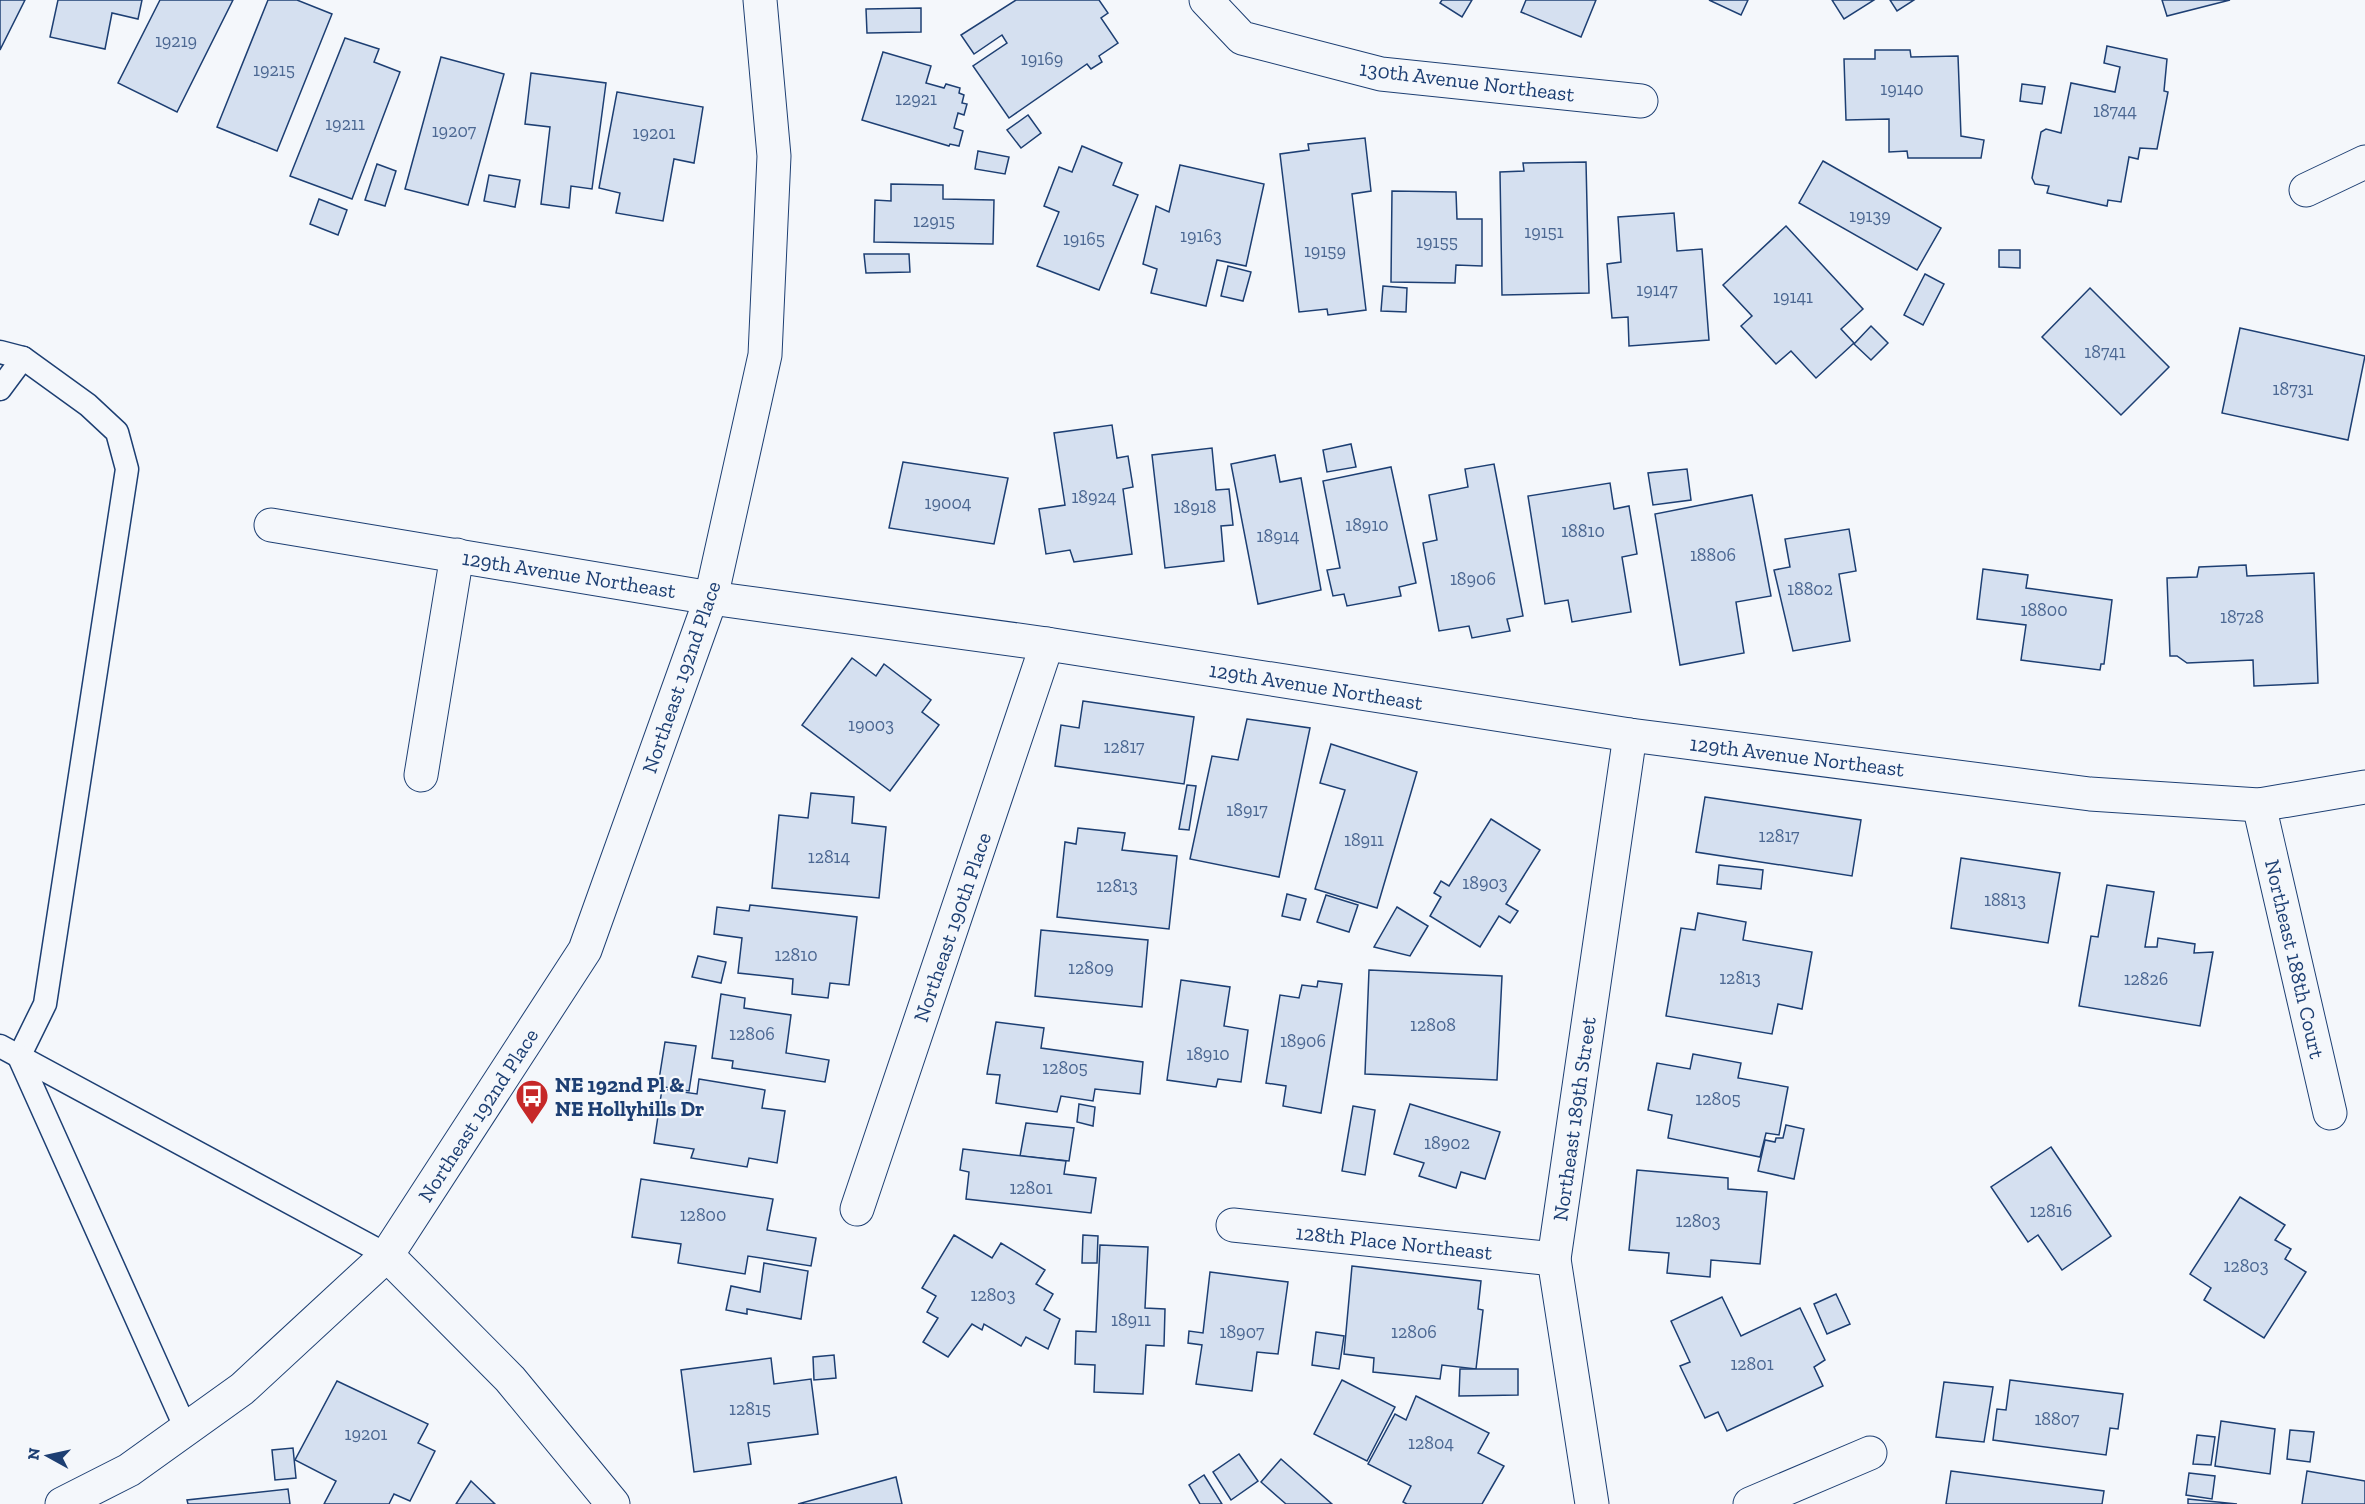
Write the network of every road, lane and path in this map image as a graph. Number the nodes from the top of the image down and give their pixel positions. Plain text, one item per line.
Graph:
1 (760, 0) edge
2 (1206, 0) edge
3 (1641, 101) dead end
4 (2365, 162) edge
5 (2306, 190) dead end
6 (0, 352) edge
7 (23, 358) junction
8 (0, 389) edge
9 (271, 525) dead end
10 (458, 555) junction
11 (711, 598) junction
12 (1047, 644) junction
13 (1630, 735) junction
14 (421, 775) dead end
15 (2365, 787) edge
16 (2259, 805) junction
17 (10, 1052) edge
18 (2330, 1113) dead end
19 (857, 1209) dead end
20 (1233, 1225) dead end
21 (387, 1256) junction
22 (1554, 1259) junction
23 (186, 1429) junction
24 (1870, 1453) dead end
25 (62, 1504) edge
26 (613, 1504) edge
27 (1592, 1504) edge
28 (1750, 1504) edge

1 - 11 street, Northeast 192nd Place
2 - 3 street, 130th Avenue Northeast
4 - 5 street
6 - 7 lane
7 - 8 lane
7 - 17 lane
9 - 10 street, 129th Avenue Northeast
10 - 11 street, 129th Avenue Northeast
10 - 14 street
11 - 12 street, 129th Avenue Northeast
11 - 21 street, Northeast 192nd Place
12 - 13 street, 129th Avenue Northeast
12 - 19 street, Northeast 190th Place
13 - 16 street, 129th Avenue Northeast
13 - 22 street, Northeast 189th Street
15 - 16 street, 129th Avenue Northeast
16 - 18 street, Northeast 188th Court
17 - 21 lane
17 - 23 lane
20 - 22 street, 128th Place Northeast
21 - 23 street, Northeast 192nd Place
21 - 26 street
22 - 27 street, Northeast 189th Street
23 - 25 street, Northeast 192nd Place
24 - 28 street

